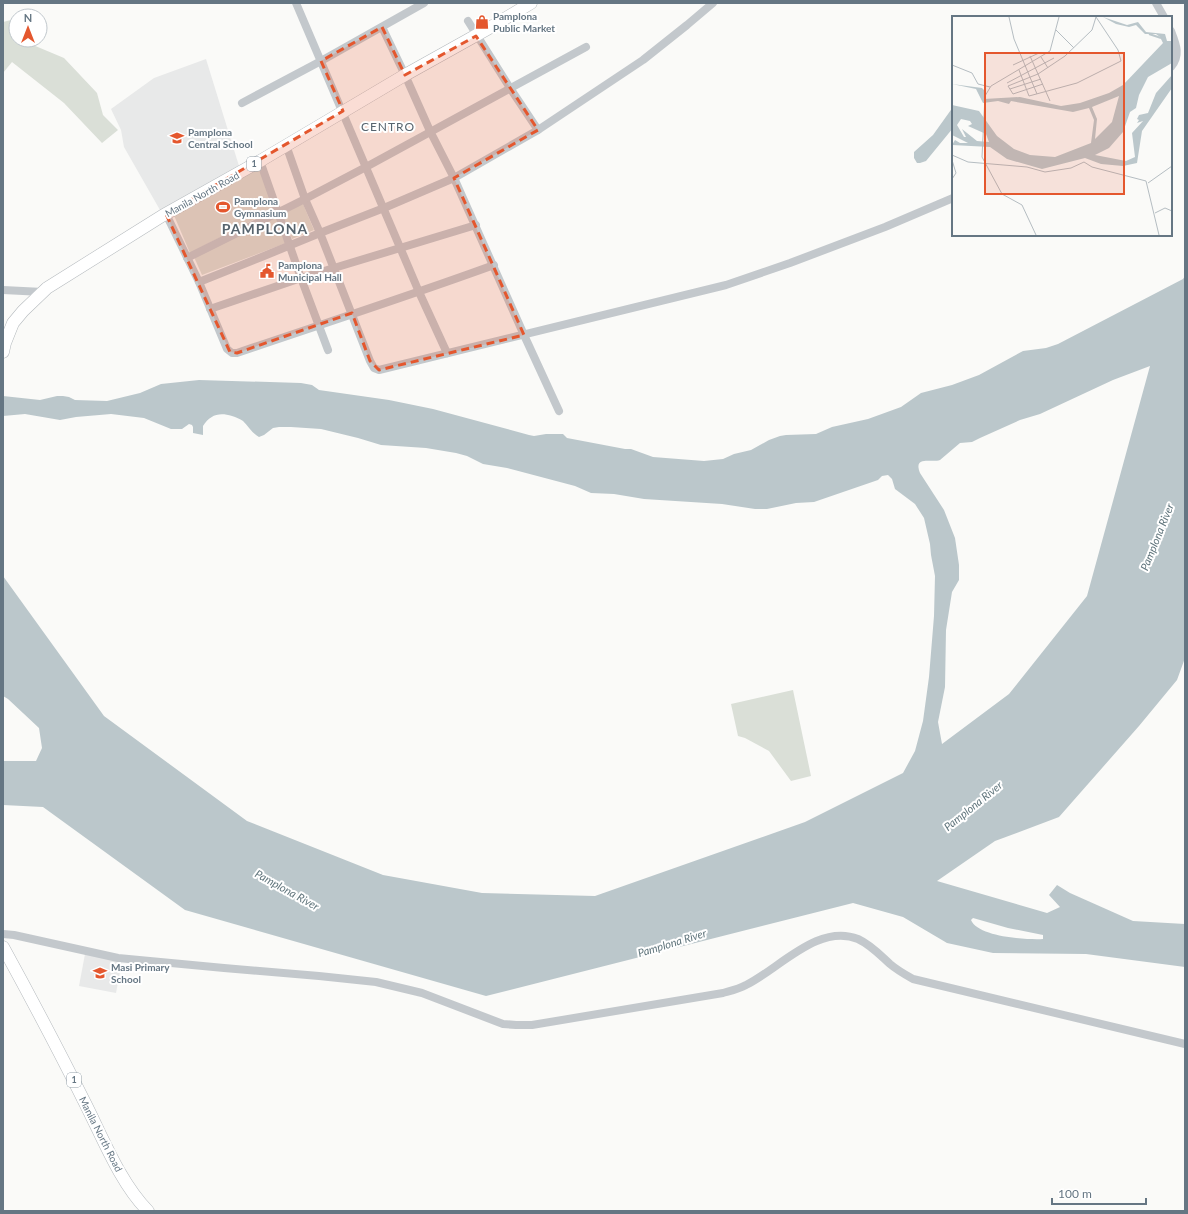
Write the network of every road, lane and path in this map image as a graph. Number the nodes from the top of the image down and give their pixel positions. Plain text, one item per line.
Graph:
1 (296, 3) edge
2 (424, 3) edge
3 (531, 3) edge
4 (713, 3) edge
5 (1156, 3) edge
6 (1163, 16) edge
7 (468, 21) dead end
8 (382, 27) junction
9 (1172, 33) edge
10 (476, 36) junction
11 (586, 47) dead end
12 (321, 61) junction
13 (1172, 66) edge
14 (405, 75) junction
15 (510, 88) junction
16 (242, 103) dead end
17 (343, 111) junction
18 (538, 130) junction
19 (430, 131) junction
20 (286, 144) junction
21 (260, 161) junction
22 (366, 167) junction
23 (454, 178) junction
24 (952, 198) edge
25 (305, 199) junction
26 (384, 208) junction
27 (278, 213) junction
28 (166, 214) junction
29 (476, 225) junction
30 (320, 233) junction
31 (289, 245) junction
32 (401, 248) junction
33 (187, 258) junction
34 (494, 265) junction
35 (333, 269) junction
36 (301, 278) junction
37 (199, 282) junction
38 (3, 290) edge
39 (43, 292) junction
40 (419, 292) junction
41 (210, 309) junction
42 (352, 313) junction
43 (319, 325) junction
44 (524, 335) junction
45 (328, 350) dead end
46 (3, 352) edge
47 (447, 353) junction
48 (559, 411) dead end
49 (3, 934) edge
50 (3, 947) edge
51 (1185, 1044) edge
52 (148, 1211) edge

1 - 12 street
2 - 8 street
3 - 10 highway, Manila North Road / 1
4 - 18 street
5 - 6 street
7 - 10 street
8 - 12 street
8 - 14 street
9 - 13 street
10 - 14 highway, Manila North Road / 1
10 - 15 street
11 - 15 street
12 - 16 street
12 - 17 street
14 - 17 highway, Manila North Road / 1
14 - 19 street
15 - 18 street
15 - 19 street
17 - 20 highway, Manila North Road / 1
17 - 22 street
18 - 23 street
19 - 22 street
19 - 23 street
20 - 21 highway, Manila North Road / 1
20 - 25 street
21 - 27 street
21 - 28 highway, Manila North Road / 1
22 - 25 street
22 - 26 street
23 - 26 street
23 - 29 street
24 - 44 street
25 - 27 street
25 - 30 street
26 - 30 street
26 - 32 street
27 - 31 street
27 - 33 street
28 - 33 street
28 - 39 highway, Manila North Road / 1
29 - 32 street
29 - 34 street
30 - 31 street
30 - 35 street
31 - 36 street
31 - 37 street
32 - 35 street
32 - 40 street
33 - 37 street
34 - 40 street
34 - 44 street
35 - 36 street
35 - 42 street
36 - 41 street
36 - 43 street
37 - 41 street
38 - 39 street
39 - 46 highway, Manila North Road / 1
40 - 42 street
40 - 47 street
41 - 43 street
42 - 43 street
42 - 47 street
43 - 45 street
44 - 47 street
44 - 48 street
49 - 51 street
50 - 52 highway, Manila North Road / 1

